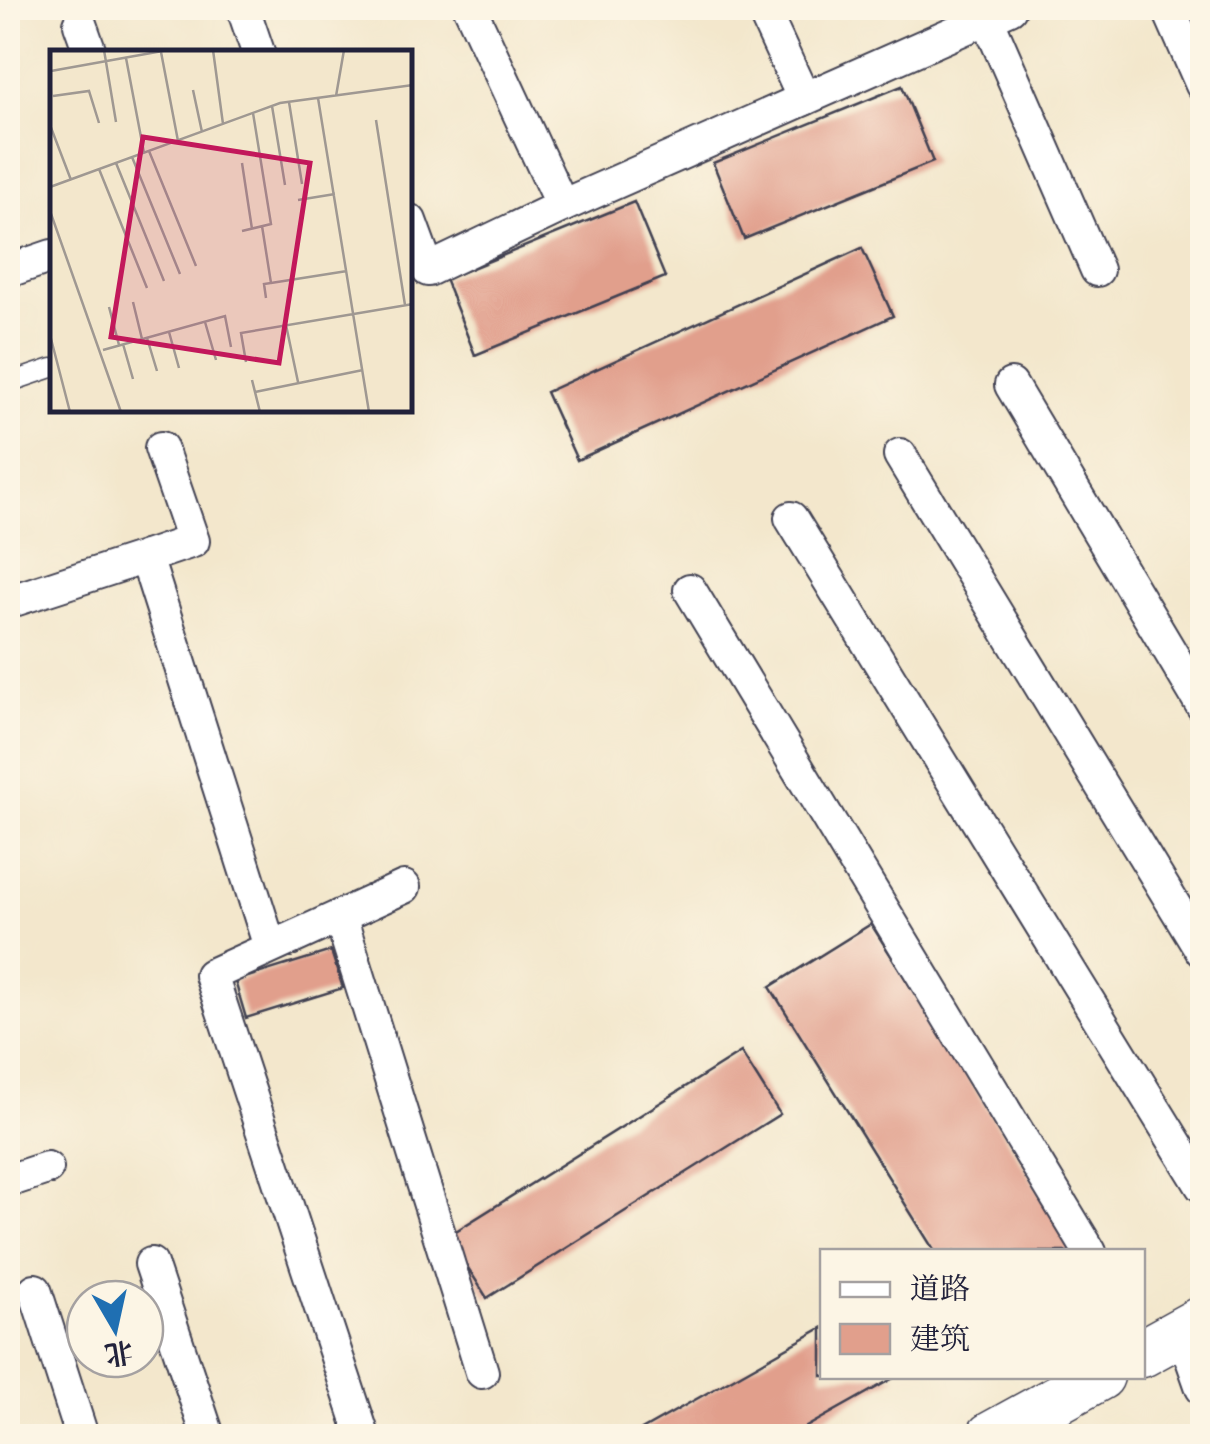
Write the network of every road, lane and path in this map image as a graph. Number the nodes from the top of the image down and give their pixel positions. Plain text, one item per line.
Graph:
1 (243, 8) edge
2 (470, 8) edge
3 (762, 8) edge
4 (1168, 8) edge
5 (998, 13) edge
6 (947, 20) edge
7 (257, 50) edge
8 (1202, 86) edge
9 (804, 99) junction
10 (562, 206) junction
11 (412, 226) edge
12 (50, 258) edge
13 (1097, 270) dead end
14 (8, 271) edge
15 (50, 369) edge
16 (8, 383) edge
17 (1011, 385) dead end
18 (161, 448) dead end
19 (900, 455) dead end
20 (791, 518) dead end
21 (146, 557) junction
22 (690, 590) dead end
23 (8, 602) edge
24 (1202, 705) edge
25 (404, 887) dead end
26 (340, 916) junction
27 (270, 947) junction
28 (1202, 951) edge
29 (47, 1168) dead end
30 (8, 1181) edge
31 (1202, 1186) edge
32 (1088, 1249) edge
33 (151, 1264) dead end
34 (35, 1290) dead end
35 (1164, 1338) edge
36 (482, 1372) dead end
37 (1095, 1379) edge
38 (1202, 1388) edge
39 (82, 1436) edge
40 (208, 1436) edge
41 (363, 1436) edge
42 (992, 1436) edge

1 - 7 street
2 - 10 street
3 - 9 street
4 - 8 street
5 - 6 street
5 - 13 street
6 - 9 street
9 - 10 street
10 - 11 street
12 - 14 street
15 - 16 lane
17 - 24 street
18 - 21 street
19 - 28 street
20 - 31 street
21 - 23 street
21 - 27 street
22 - 32 street
25 - 26 street
26 - 27 street
26 - 36 street
27 - 41 street
29 - 30 street
33 - 40 street
34 - 39 street
35 - 38 street
37 - 42 street

